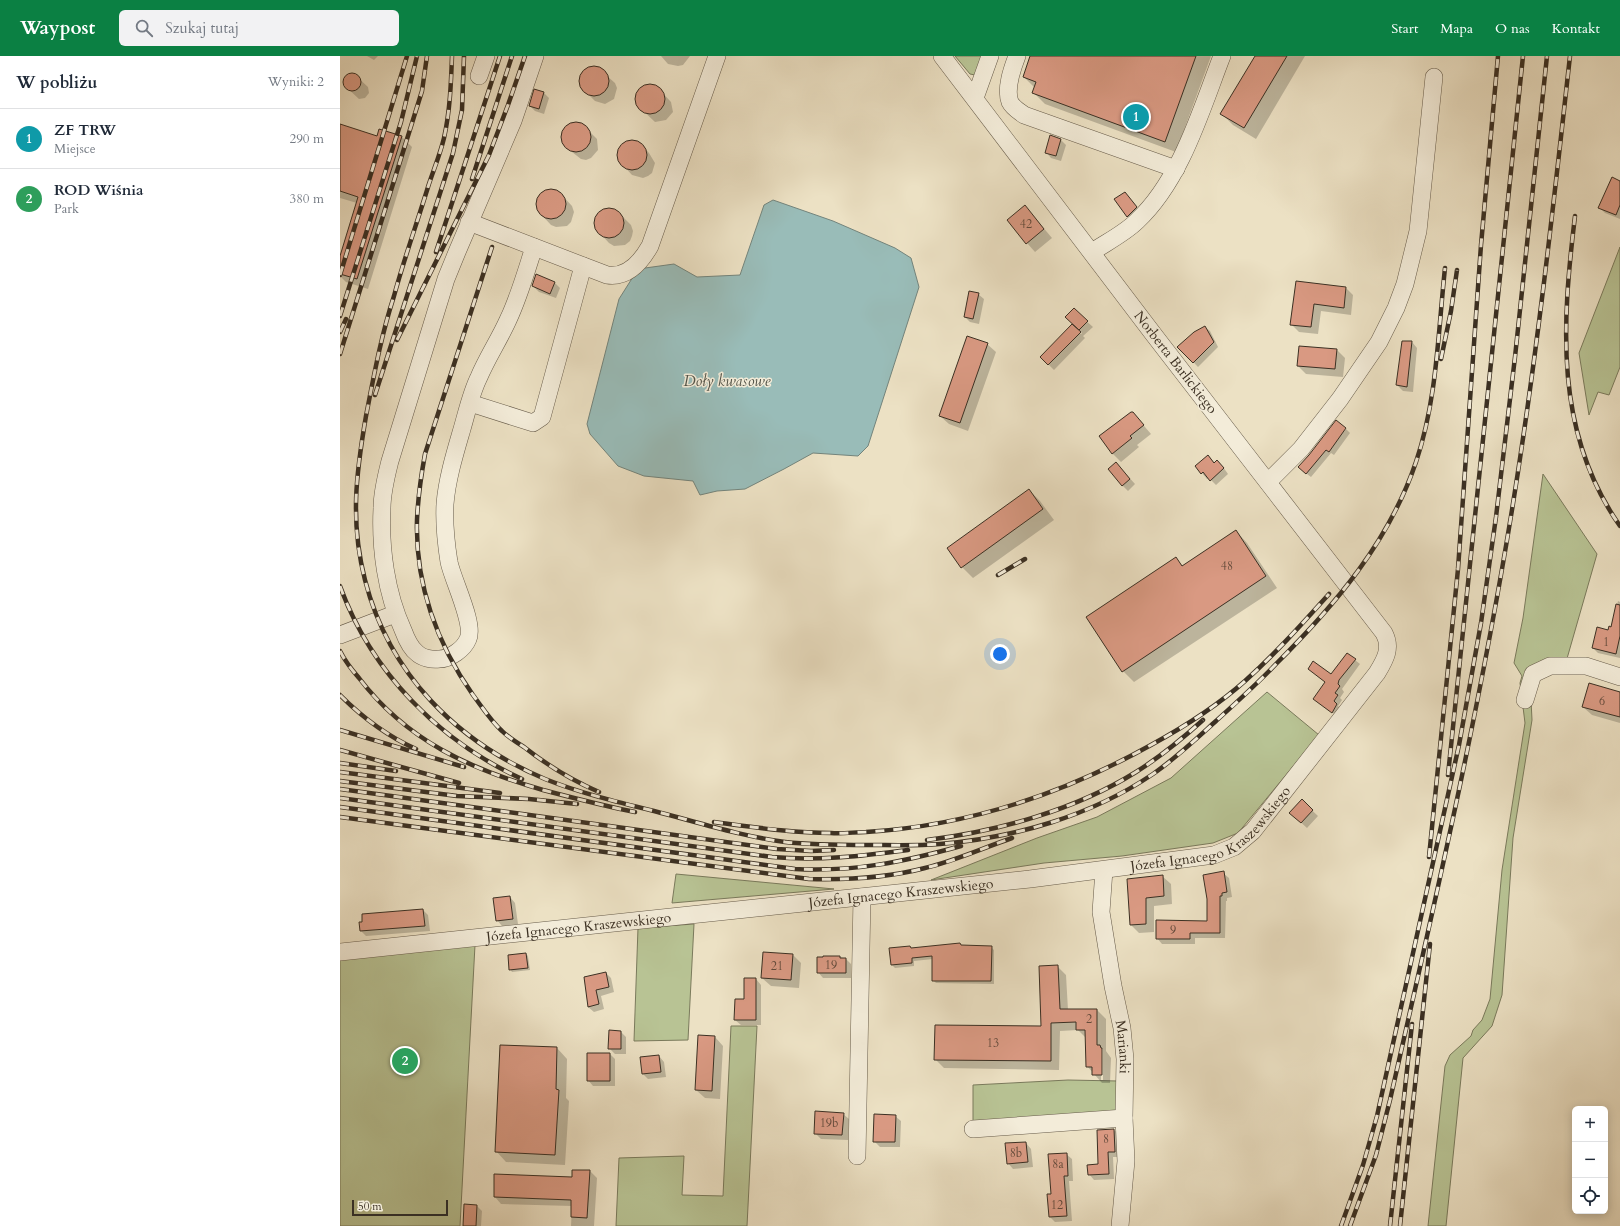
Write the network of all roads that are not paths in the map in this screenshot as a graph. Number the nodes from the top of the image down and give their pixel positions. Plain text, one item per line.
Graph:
1 (486, 56) edge
2 (535, 56) edge
3 (717, 56) edge
4 (942, 56) edge
5 (990, 56) edge
6 (1017, 56) edge
7 (1222, 56) edge
8 (479, 76) dead end
9 (1434, 77) dead end
10 (975, 98) junction
11 (1176, 168) junction
12 (469, 222) junction
13 (534, 247) junction
14 (1092, 252) junction
15 (583, 266) junction
16 (470, 403) junction
17 (1268, 482) junction
18 (395, 614) junction
19 (340, 635) edge
20 (1377, 673) joint
21 (1620, 677) edge
22 (1525, 700) dead end
23 (1104, 870) junction
24 (862, 897) junction
25 (340, 952) edge
26 (1124, 1118) junction
27 (973, 1129) dead end
28 (858, 1156) dead end
29 (1120, 1226) edge

1 - 8 street
2 - 12 street
3 - 15 street
4 - 10 street, Norberta Barlickiego
5 - 10 street
6 - 11 street
7 - 11 street
9 - 17 street
10 - 14 street, Norberta Barlickiego
11 - 14 street
12 - 13 street
12 - 18 street
13 - 15 street
13 - 16 street
14 - 17 street, Norberta Barlickiego
15 - 16 street
16 - 18 street
17 - 20 street, Norberta Barlickiego
18 - 19 street
20 - 23 street, Józefa Ignacego Kraszewskiego
21 - 22 street
23 - 24 street, Józefa Ignacego Kraszewskiego
23 - 26 street, Marianki
24 - 25 street, Józefa Ignacego Kraszewskiego
24 - 28 street
26 - 27 street
26 - 29 street, Marianki

